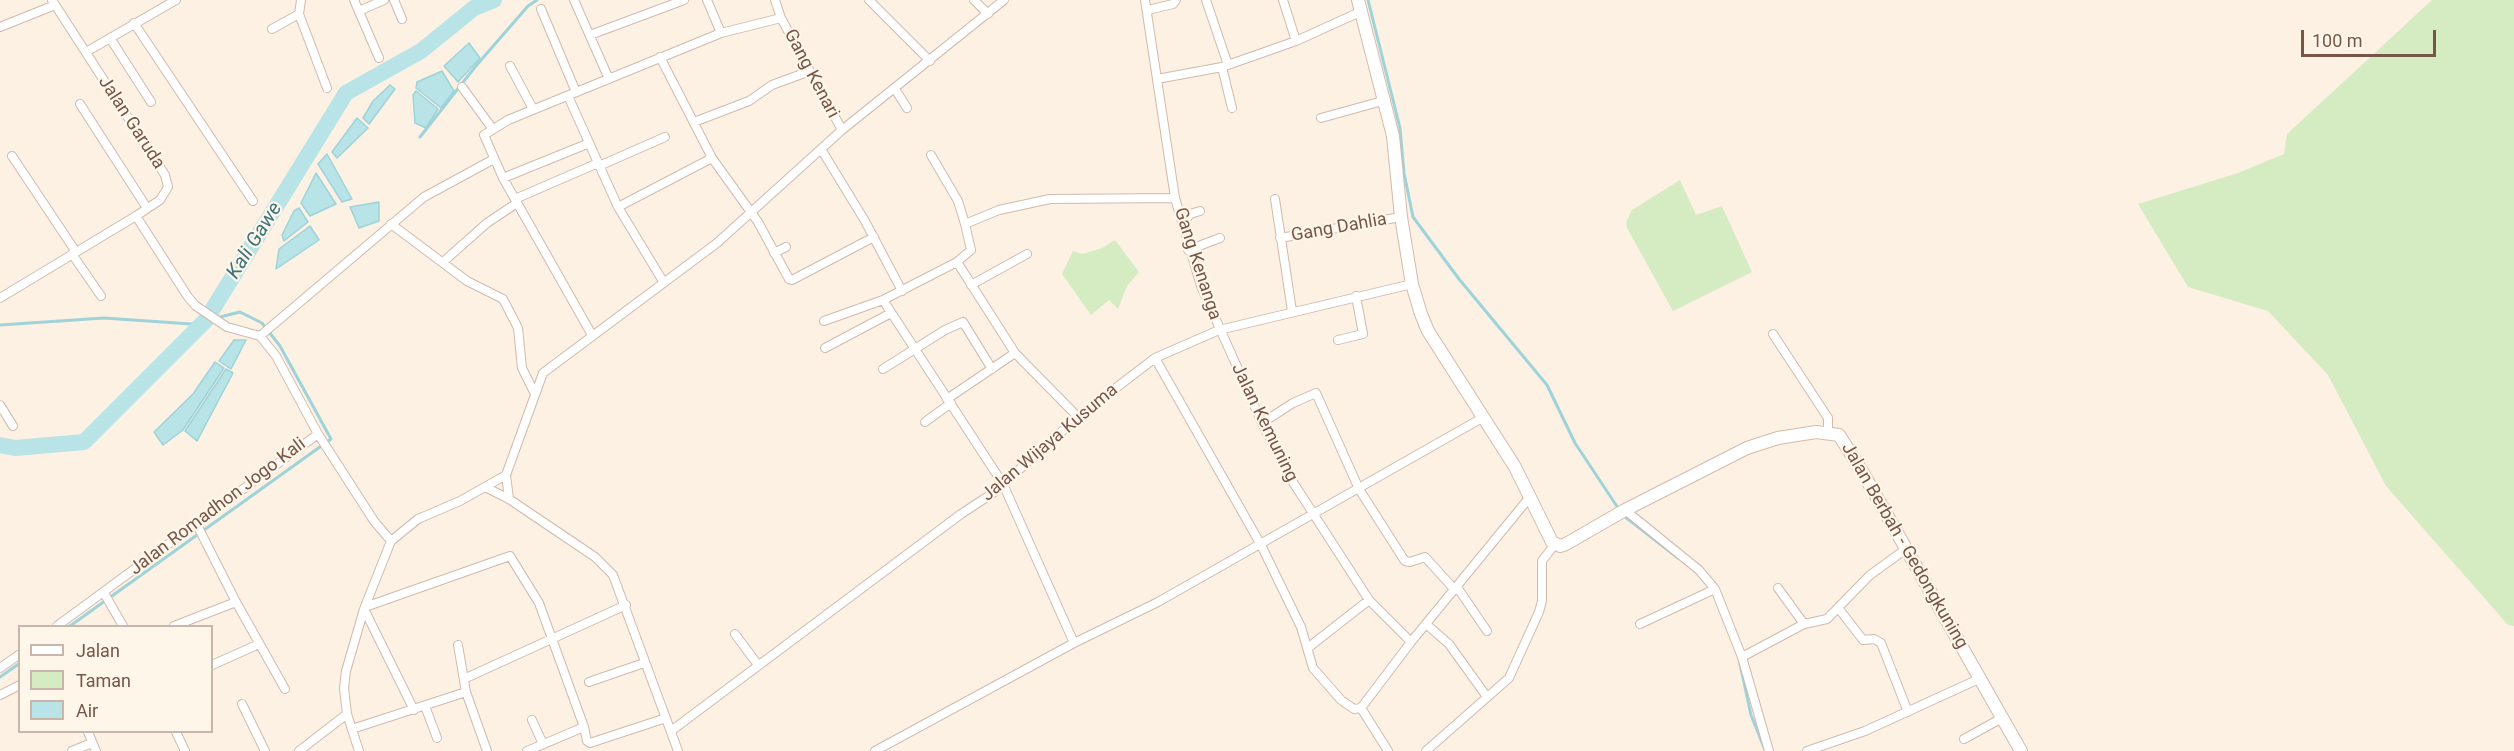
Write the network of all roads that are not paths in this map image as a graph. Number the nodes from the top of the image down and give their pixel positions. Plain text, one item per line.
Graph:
1 (176, 0) edge
2 (301, 0) edge
3 (354, 0) edge
4 (384, 0) edge
5 (394, 0) edge
6 (574, 0) edge
7 (684, 0) edge
8 (707, 0) edge
9 (775, 0) edge
10 (869, 0) edge
11 (974, 0) edge
12 (1004, 0) edge
13 (1146, 0) edge
14 (1176, 0) edge
15 (1206, 0) edge
16 (1283, 0) edge
17 (54, 2) edge
18 (1360, 6) edge
19 (541, 9) dead end
20 (1148, 10) junction
21 (359, 11) junction
22 (299, 14) junction
23 (988, 14) junction
24 (781, 18) junction
25 (402, 19) dead end
26 (134, 23) junction
27 (0, 27) edge
28 (272, 29) dead end
29 (721, 33) junction
30 (590, 35) junction
31 (110, 38) junction
32 (1296, 41) junction
33 (86, 52) junction
34 (660, 57) junction
35 (379, 58) dead end
36 (930, 61) junction
37 (510, 66) dead end
38 (1225, 66) junction
39 (810, 71) junction
40 (1157, 78) junction
41 (609, 79) junction
42 (462, 87) dead end
43 (327, 88) dead end
44 (895, 89) junction
45 (572, 94) junction
46 (1386, 100) junction
47 (151, 102) dead end
48 (80, 104) dead end
49 (907, 108) dead end
50 (1232, 108) dead end
51 (533, 110) junction
52 (1321, 118) dead end
53 (694, 122) junction
54 (492, 128) junction
55 (842, 130) junction
56 (665, 137) dead end
57 (587, 144) junction
58 (821, 149) junction
59 (931, 155) dead end
60 (12, 156) dead end
61 (712, 158) junction
62 (494, 159) junction
63 (598, 165) junction
64 (503, 178) junction
65 (1175, 198) junction
66 (1275, 200) dead end
67 (253, 201) dead end
68 (516, 201) junction
69 (618, 207) junction
70 (147, 208) junction
71 (1200, 211) dead end
72 (752, 212) junction
73 (135, 216) junction
74 (1401, 217) junction
75 (391, 224) junction
76 (965, 224) junction
77 (1183, 224) junction
78 (874, 237) junction
79 (1220, 238) dead end
80 (1280, 238) junction
81 (786, 247) dead end
82 (1188, 250) junction
83 (74, 253) junction
84 (774, 253) junction
85 (1027, 254) dead end
86 (443, 262) junction
87 (957, 262) junction
88 (664, 283) junction
89 (1412, 284) junction
90 (972, 285) junction
91 (902, 291) junction
92 (101, 296) dead end
93 (1356, 297) junction
94 (0, 298) edge
95 (883, 300) junction
96 (1292, 311) junction
97 (891, 313) junction
98 (824, 321) dead end
99 (1219, 330) junction
100 (261, 334) junction
101 (1773, 334) dead end
102 (592, 335) junction
103 (1338, 340) dead end
104 (825, 348) dead end
105 (914, 348) junction
106 (1016, 353) junction
107 (1155, 358) junction
108 (884, 369) dead end
109 (992, 369) junction
110 (534, 392) junction
111 (949, 401) junction
112 (0, 405) edge
113 (1078, 417) junction
114 (1482, 418) junction
115 (925, 422) dead end
116 (1262, 423) junction
117 (13, 426) dead end
118 (1828, 432) junction
119 (320, 437) junction
120 (506, 475) junction
121 (1003, 484) junction
122 (487, 488) junction
123 (1359, 489) junction
124 (1529, 498) junction
125 (509, 499) junction
126 (1621, 512) junction
127 (1313, 515) junction
128 (197, 525) junction
129 (391, 541) junction
130 (1556, 544) junction
131 (1261, 545) junction
132 (1906, 549) junction
133 (1778, 588) dead end
134 (1456, 589) junction
135 (1711, 590) junction
136 (106, 597) junction
137 (1369, 600) junction
138 (236, 602) junction
139 (626, 605) junction
140 (364, 608) junction
141 (1839, 609) junction
142 (1426, 624) junction
143 (1640, 624) dead end
144 (1804, 624) junction
145 (60, 625) edge
146 (122, 625) edge
147 (179, 625) edge
148 (1487, 631) dead end
149 (735, 634) dead end
150 (551, 639) junction
151 (1411, 642) junction
152 (1074, 643) junction
153 (259, 644) junction
154 (458, 645) dead end
155 (1309, 647) junction
156 (18, 655) edge
157 (1742, 657) junction
158 (644, 663) junction
159 (213, 665) edge
160 (758, 665) junction
161 (0, 668) edge
162 (466, 678) junction
163 (1981, 678) junction
164 (589, 682) dead end
165 (18, 686) edge
166 (285, 689) dead end
167 (466, 692) junction
168 (0, 695) edge
169 (1487, 697) junction
170 (242, 704) dead end
171 (425, 706) junction
172 (1361, 708) junction
173 (414, 710) junction
174 (1908, 712) junction
175 (347, 714) junction
176 (666, 718) junction
177 (2002, 718) junction
178 (532, 720) dead end
179 (584, 727) junction
180 (352, 729) junction
181 (671, 731) junction
182 (87, 733) edge
183 (176, 733) edge
184 (437, 738) dead end
185 (1964, 740) dead end
186 (543, 744) junction
187 (94, 747) edge
188 (72, 751) edge
189 (185, 751) edge
190 (265, 751) edge
191 (299, 751) edge
192 (359, 751) edge
193 (487, 751) edge
194 (527, 751) edge
195 (678, 751) edge
196 (875, 751) edge
197 (1388, 751) edge
198 (1426, 751) edge
199 (1769, 751) edge
200 (1807, 751) edge
201 (2021, 751) edge

1 - 26 street
2 - 22 street
3 - 21 street
4 - 21 street
5 - 25 street
6 - 30 street
7 - 30 street
8 - 29 street
9 - 24 street, Gang Kenari
10 - 36 street
11 - 23 street
12 - 23 street
13 - 20 street, Gang Kenanga
14 - 20 street
15 - 38 street
16 - 32 street
17 - 27 street
17 - 33 street, Jalan Garuda
18 - 32 street
18 - 46 main road
19 - 45 street
20 - 40 street, Gang Kenanga
21 - 35 street
22 - 28 street
22 - 43 street
23 - 36 street
24 - 29 street
24 - 39 street, Gang Kenari
26 - 31 street
26 - 67 street
29 - 34 street
30 - 41 street
31 - 33 street
31 - 47 street
32 - 38 street
33 - 70 street, Jalan Garuda
34 - 41 street
34 - 53 street
36 - 44 street
37 - 51 street
38 - 40 street
38 - 50 street
39 - 53 street
39 - 55 street, Gang Kenari
40 - 65 street, Gang Kenanga
41 - 45 street
42 - 54 street
44 - 49 street
44 - 55 street
45 - 51 street
45 - 57 street
46 - 52 street
46 - 74 main road
48 - 70 street
51 - 54 street
53 - 61 street
54 - 62 street
55 - 58 street
56 - 63 street
57 - 63 street
57 - 64 street
58 - 72 street
58 - 78 street
59 - 76 street
60 - 83 street
61 - 69 street
61 - 72 street
62 - 64 street
62 - 75 street
63 - 68 street
63 - 69 street
64 - 68 street
65 - 76 street
65 - 77 street, Gang Kenanga
66 - 80 street
68 - 86 street
68 - 102 street
69 - 88 street
70 - 73 street, Jalan Garuda
71 - 77 street
72 - 84 street
72 - 88 street
73 - 83 street, Jalan Garuda
73 - 100 street
74 - 80 street, Gang Dahlia
74 - 89 main road
75 - 86 street
75 - 100 street
76 - 87 street
77 - 82 street, Gang Kenanga
78 - 84 street
78 - 91 street
79 - 82 street
80 - 96 street, Gang Dahlia
81 - 84 street
82 - 99 street, Gang Kenanga
83 - 92 street
83 - 94 street, Jalan Garuda
85 - 90 street
86 - 110 street
87 - 90 street
87 - 91 street
88 - 102 street
89 - 93 street, Jalan Wijaya Kusuma
89 - 114 main road
90 - 106 street
91 - 95 street
93 - 96 street, Jalan Wijaya Kusuma
93 - 103 street
95 - 97 street
95 - 98 street
96 - 99 street, Jalan Wijaya Kusuma
97 - 104 street
97 - 105 street
99 - 107 street, Jalan Wijaya Kusuma
99 - 116 street, Jalan Kemuning
100 - 119 street, Jalan Romadhon Jogo Kali
101 - 118 street
102 - 110 street
105 - 108 street
105 - 109 street
105 - 111 street
106 - 109 street
106 - 113 street
107 - 113 street, Jalan Wijaya Kusuma
107 - 131 street
109 - 111 street
110 - 120 street
111 - 115 street
111 - 121 street
112 - 117 street
113 - 121 street, Jalan Wijaya Kusuma
114 - 123 street
114 - 124 main road
116 - 123 street
116 - 127 street, Jalan Kemuning
118 - 126 main road, Jalan Berbah - Gedongkuning
118 - 132 main road, Jalan Berbah - Gedongkuning
119 - 128 street, Jalan Romadhon Jogo Kali
119 - 129 street
120 - 122 street
120 - 125 street
121 - 152 street
121 - 160 street, Jalan Wijaya Kusuma
122 - 125 street
122 - 129 street
123 - 127 street
123 - 134 street
124 - 130 main road
124 - 134 street
125 - 139 street
126 - 130 main road, Jalan Berbah - Gedongkuning
126 - 135 street
127 - 131 street
127 - 137 street, Jalan Kemuning
128 - 136 street, Jalan Romadhon Jogo Kali
128 - 138 street
129 - 140 street
130 - 169 street
131 - 152 street
131 - 155 street
132 - 141 street
132 - 163 main road, Jalan Berbah - Gedongkuning
133 - 144 street
134 - 142 street
134 - 148 street
135 - 143 street
135 - 157 street
136 - 145 street, Jalan Romadhon Jogo Kali
136 - 146 street
137 - 151 street, Jalan Kemuning
137 - 155 street
138 - 147 street
138 - 153 street
139 - 150 street
139 - 158 street
140 - 150 street
140 - 173 street
140 - 175 street
141 - 144 street
141 - 174 street
142 - 151 street
142 - 169 street
144 - 157 street
149 - 160 street
150 - 162 street
150 - 179 street
151 - 172 street
152 - 196 street
153 - 159 street
153 - 166 street
154 - 162 street
155 - 172 street
156 - 161 street
157 - 199 street
158 - 164 street
158 - 176 street
160 - 181 street, Jalan Wijaya Kusuma
162 - 167 street
163 - 174 street
163 - 177 main road, Jalan Berbah - Gedongkuning
165 - 168 street
167 - 171 street
167 - 193 street
169 - 198 street
170 - 190 street
171 - 173 street
171 - 184 street
172 - 197 street
173 - 180 street
174 - 200 street
175 - 180 street
175 - 191 street
176 - 179 street
176 - 181 street
177 - 185 street
177 - 201 main road, Jalan Berbah - Gedongkuning
178 - 186 street
179 - 186 street
180 - 192 street
181 - 195 street
182 - 187 street
183 - 189 street
186 - 194 street
187 - 188 street

